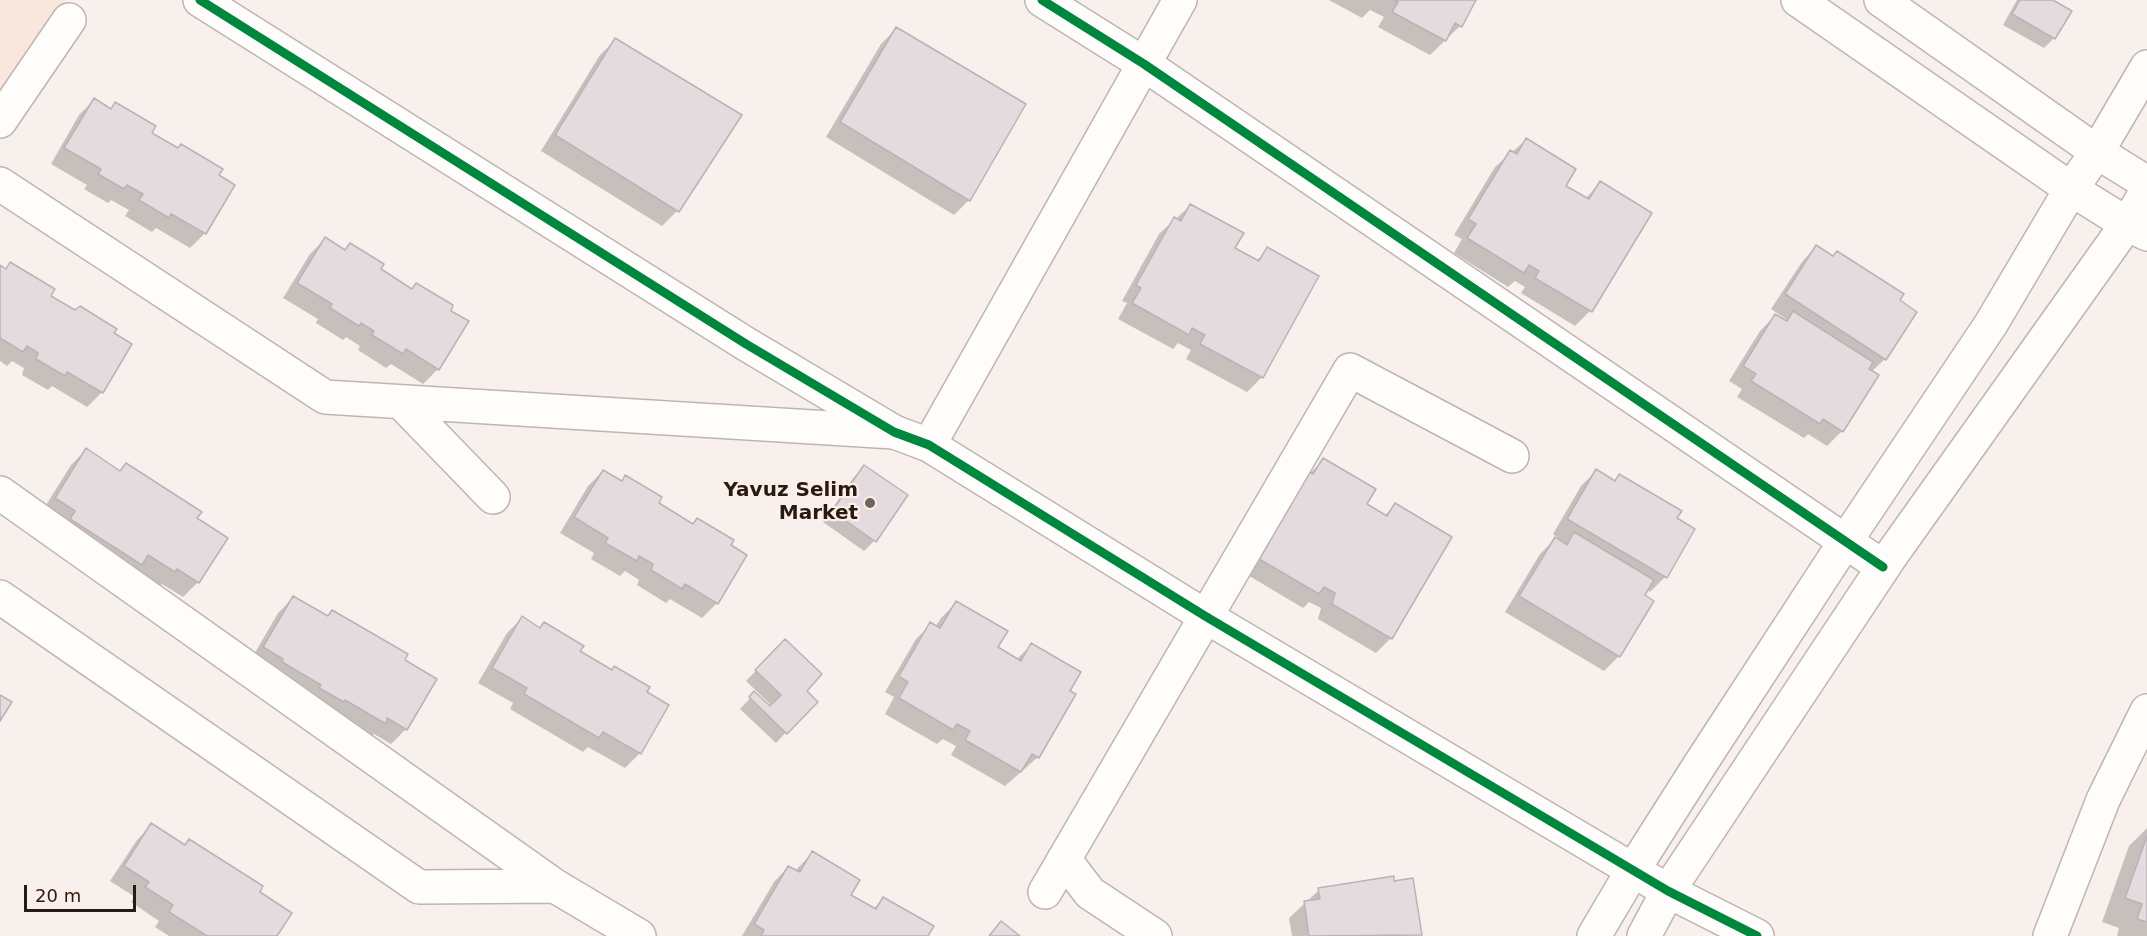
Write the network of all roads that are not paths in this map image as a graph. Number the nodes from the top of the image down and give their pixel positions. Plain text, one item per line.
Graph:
1 (200, 0) edge
2 (1042, 0) edge
3 (1180, 0) edge
4 (1798, 0) edge
5 (1881, 0) edge
6 (69, 20) dead end
7 (1144, 64) junction
8 (2147, 67) edge
9 (0, 122) edge
10 (2097, 152) junction
11 (2147, 183) edge
12 (0, 184) edge
13 (2071, 189) junction
14 (2147, 190) edge
15 (2137, 229) edge
16 (401, 402) junction
17 (894, 432) junction
18 (929, 445) junction
19 (1512, 456) dead end
20 (0, 493) edge
21 (493, 496) dead end
22 (1845, 543) junction
23 (1883, 567) junction
24 (0, 597) edge
25 (1205, 616) junction
26 (2147, 711) edge
27 (1064, 859) junction
28 (1633, 870) junction
29 (555, 886) junction
30 (1668, 891) junction
31 (1045, 892) dead end
32 (639, 936) edge
33 (1155, 936) edge
34 (1594, 936) edge
35 (1644, 936) edge
36 (1756, 936) edge
37 (2050, 936) edge

1 - 17 street
2 - 7 street
3 - 7 street
4 - 13 street
5 - 10 street
6 - 9 street
7 - 18 street
7 - 22 street
8 - 10 street
10 - 11 street
10 - 13 street
12 - 16 street
13 - 15 street
13 - 22 street
14 - 15 street
15 - 23 street
16 - 17 street
16 - 21 street
17 - 18 street
18 - 25 street
19 - 25 street
20 - 29 street
22 - 23 street
22 - 28 street
23 - 30 street
24 - 29 street
25 - 27 street
25 - 28 street
26 - 37 street
27 - 31 street
27 - 33 street
28 - 30 street
28 - 34 street
29 - 32 street
30 - 35 street
30 - 36 street

